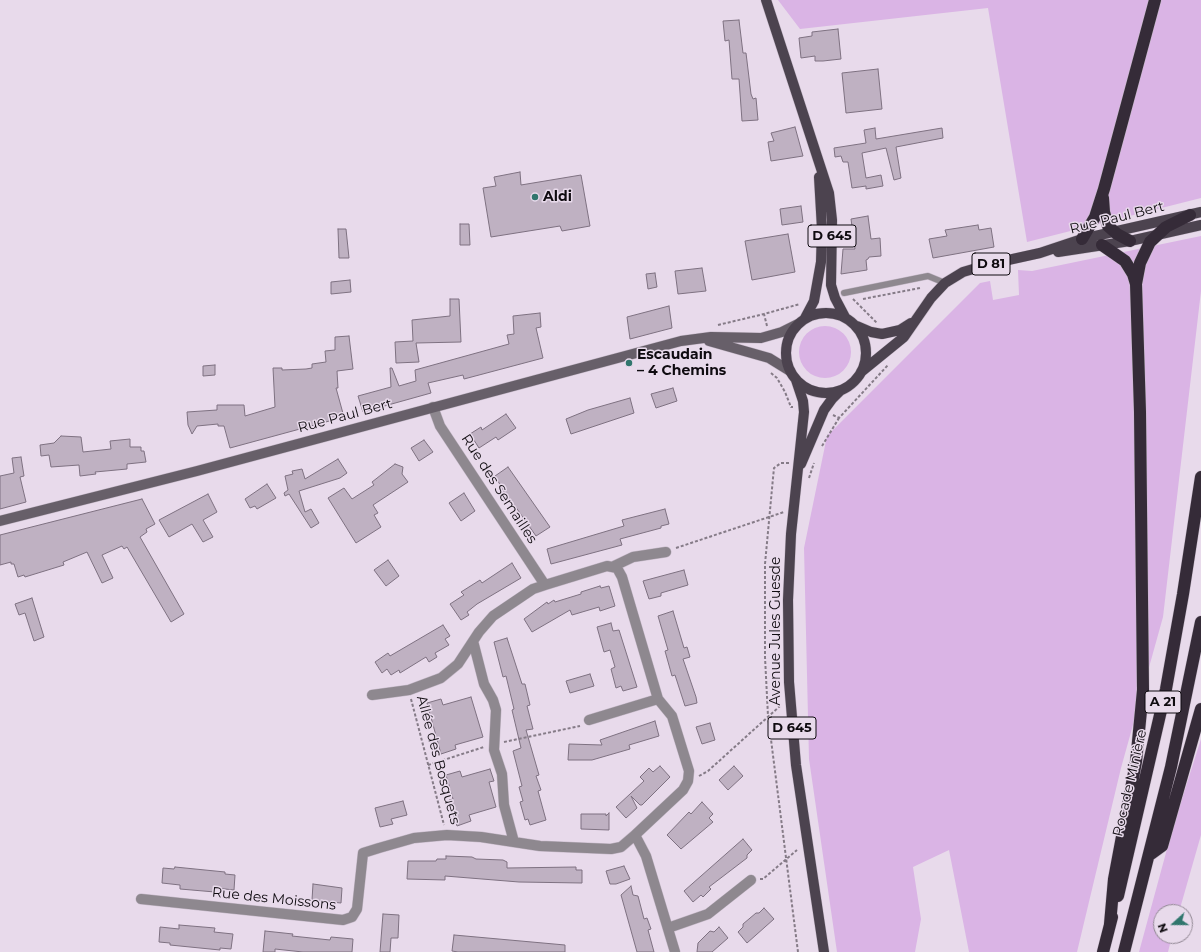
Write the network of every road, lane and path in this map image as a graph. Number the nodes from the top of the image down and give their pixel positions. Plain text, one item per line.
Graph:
1 (766, 0) edge
2 (1156, 0) edge
3 (817, 155) junction
4 (1104, 189) junction
5 (1195, 213) edge
6 (1201, 225) edge
7 (1114, 232) junction
8 (1156, 235) junction
9 (1082, 240) junction
10 (1130, 241) junction
11 (1102, 246) junction
12 (1040, 253) junction
13 (945, 283) junction
14 (1136, 284) junction
15 (844, 293) joint
16 (816, 294) junction
17 (764, 314) junction
18 (845, 317) junction
19 (801, 321) junction
20 (913, 322) junction
21 (856, 326) junction
22 (882, 334) junction
23 (771, 336) junction
24 (697, 338) junction
25 (884, 352) junction
26 (769, 358) junction
27 (790, 371) junction
28 (861, 372) junction
29 (796, 380) junction
30 (841, 390) junction
31 (803, 406) junction
32 (433, 407) junction
33 (824, 410) junction
34 (839, 418) junction
35 (819, 450) dead end
36 (817, 457) dead end
37 (790, 463) dead end
38 (797, 475) junction
39 (1201, 477) edge
40 (807, 483) dead end
41 (793, 509) junction
42 (769, 516) junction
43 (0, 521) edge
44 (666, 552) joint
45 (612, 566) junction
46 (545, 585) junction
47 (1201, 622) edge
48 (473, 642) junction
49 (409, 690) junction
50 (372, 695) dead end
51 (790, 697) junction
52 (658, 699) junction
53 (1201, 709) edge
54 (768, 716) junction
55 (589, 720) joint
56 (494, 744) junction
57 (428, 765) junction
58 (688, 781) junction
59 (447, 835) junction
60 (635, 835) junction
61 (514, 842) junction
62 (807, 842) junction
63 (1151, 854) junction
64 (785, 861) junction
65 (751, 880) joint
66 (141, 899) dead end
67 (1110, 924) junction
68 (668, 928) junction
69 (675, 952) edge
70 (798, 952) edge
71 (824, 952) edge
72 (1103, 952) edge
73 (1124, 952) edge

1 - 3 main road, D 645
2 - 4 highway
3 - 16 main road, D 645
3 - 18 main road, D 645
4 - 7 highway
4 - 9 highway
5 - 7 main road, Rue Paul Bert / D 81
5 - 8 highway
6 - 8 main road, Rue Paul Bert / D 81
7 - 9 main road, Rue Paul Bert / D 81
7 - 10 highway
8 - 10 main road, Rue Paul Bert / D 81
8 - 14 highway
9 - 12 main road, Rue Paul Bert / D 81
10 - 11 main road, Rue Paul Bert / D 81
11 - 12 main road, Rue Paul Bert / D 81
11 - 14 highway
12 - 13 main road, Rue Paul Bert / D 81
13 - 15 lane
13 - 20 main road, Rue Paul Bert / D 81
14 - 67 highway
15 - 22 path
16 - 17 path
16 - 19 main road, D 645
17 - 23 path
17 - 24 path
18 - 19 main road
18 - 21 main road
19 - 23 street, Rue Paul Bert
19 - 27 main road
20 - 22 main road, Rue Paul Bert / D 81
20 - 25 main road, Rue Paul Bert / D 81
21 - 22 main road, Rue Paul Bert / D 81
21 - 28 main road
23 - 24 street, Rue Paul Bert
24 - 26 street, Rue Paul Bert
24 - 32 street, Rue Paul Bert
25 - 28 main road, Rue Paul Bert / D 81
25 - 34 path
26 - 27 street, Rue Paul Bert
26 - 31 path
27 - 29 main road
28 - 30 main road
29 - 30 main road
29 - 31 main road, Avenue Jules Guesde / D 645
30 - 33 main road, Avenue Jules Guesde / D 645
31 - 38 main road, Avenue Jules Guesde / D 645
32 - 43 street, Rue Paul Bert
32 - 46 street, Rue des Semailles
33 - 34 path
33 - 38 main road, Avenue Jules Guesde / D 645
34 - 35 path
36 - 40 path
37 - 42 path
38 - 41 main road, Avenue Jules Guesde / D 645
39 - 67 highway, Rocade Minière / A 21
41 - 42 path
41 - 51 main road, Avenue Jules Guesde / D 645
42 - 44 path
42 - 54 path
44 - 45 street
45 - 46 street
45 - 52 street
46 - 48 street
47 - 63 highway, A 21
48 - 49 street
48 - 56 street
49 - 50 street
49 - 57 path, Allée des Bosquets
51 - 54 path
51 - 62 main road, Avenue Jules Guesde / D 645
52 - 55 street
52 - 58 street
53 - 63 highway
54 - 58 path
54 - 64 path
55 - 56 path
56 - 57 path
56 - 61 street
57 - 59 path, Allée des Bosquets
58 - 60 street
59 - 61 street, Rue des Moissons
59 - 66 street, Rue des Moissons
60 - 61 street, Rue des Moissons
60 - 68 street
62 - 64 path
62 - 71 main road, Avenue Jules Guesde / D 645
63 - 73 highway, A 21
64 - 65 path
64 - 70 path
65 - 68 street
67 - 72 highway, Rocade Minière / A 21
68 - 69 street

